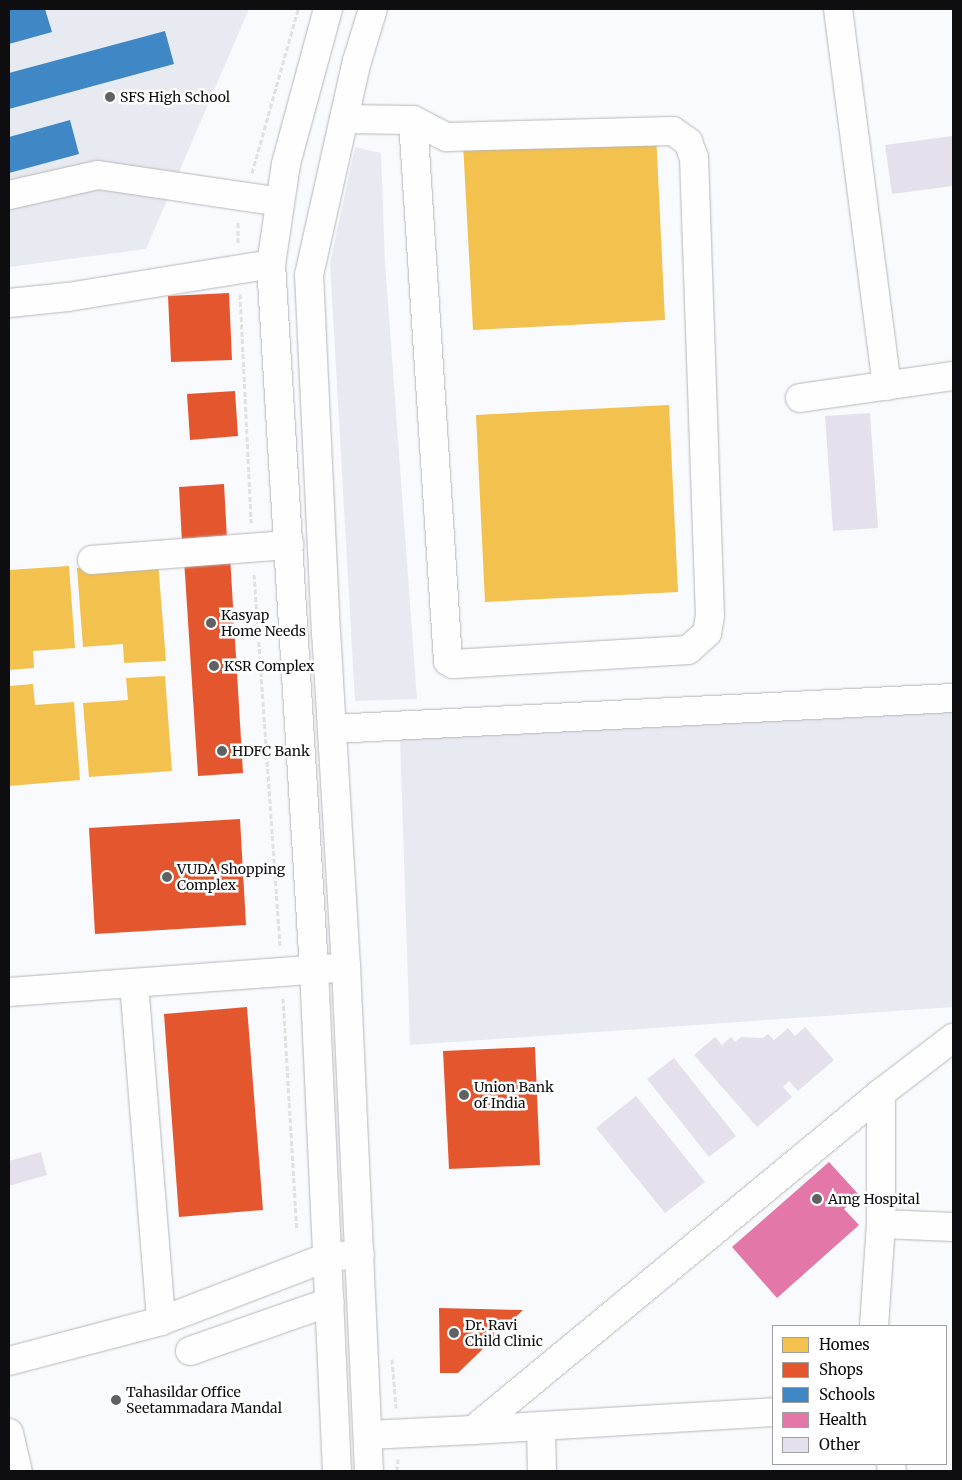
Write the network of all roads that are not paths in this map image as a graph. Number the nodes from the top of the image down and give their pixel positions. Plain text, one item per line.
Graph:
1 (328, 9) edge
2 (373, 9) edge
3 (838, 9) edge
4 (344, 119) junction
5 (413, 120) junction
6 (9, 195) edge
7 (280, 202) junction
8 (271, 264) junction
9 (9, 303) edge
10 (953, 376) edge
11 (887, 386) junction
12 (800, 398) dead end
13 (289, 545) junction
14 (92, 560) dead end
15 (953, 698) edge
16 (332, 729) junction
17 (346, 967) junction
18 (314, 969) junction
19 (134, 983) junction
20 (9, 992) edge
21 (953, 1038) edge
22 (881, 1093) junction
23 (881, 1224) junction
24 (953, 1227) edge
25 (360, 1254) junction
26 (328, 1257) junction
27 (330, 1302) junction
28 (161, 1321) junction
29 (874, 1325) edge
30 (190, 1351) dead end
31 (9, 1361) edge
32 (772, 1412) edge
33 (541, 1428) junction
34 (472, 1430) junction
35 (9, 1433) edge
36 (368, 1435) junction
37 (18, 1471) edge
38 (337, 1471) edge
39 (369, 1471) edge
40 (542, 1471) edge

1 - 7 street
2 - 4 street
3 - 11 street
4 - 5 street
4 - 16 street
5 - 5 street
6 - 7 street
7 - 8 street
8 - 9 street
8 - 13 street
10 - 11 street
11 - 12 street
13 - 14 street
13 - 18 street
15 - 16 street
16 - 17 street
17 - 18 street
17 - 25 street
18 - 19 street
18 - 26 street
19 - 20 street
19 - 28 street
21 - 22 street
22 - 23 street
22 - 34 street
23 - 24 street
23 - 29 street
25 - 26 street
25 - 36 street
26 - 27 street
26 - 28 street
27 - 30 street
27 - 38 street
28 - 31 street
32 - 33 street
33 - 34 street
33 - 40 street
34 - 36 street
35 - 37 street
36 - 39 street

